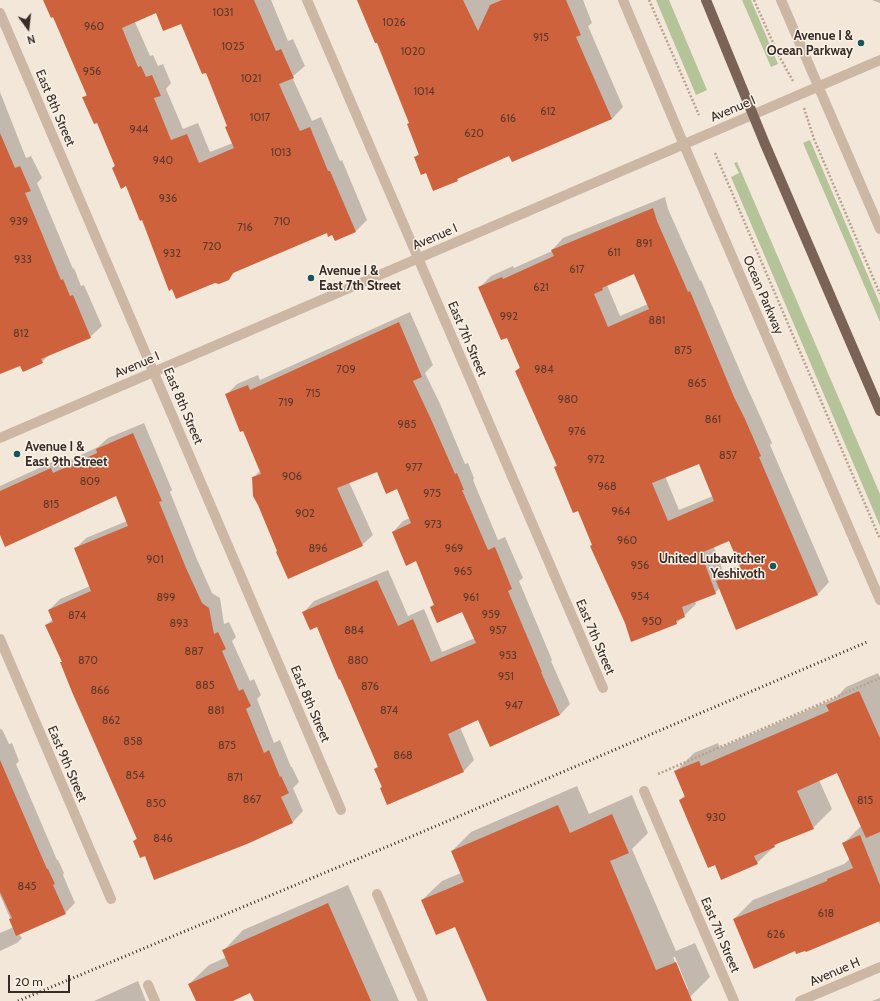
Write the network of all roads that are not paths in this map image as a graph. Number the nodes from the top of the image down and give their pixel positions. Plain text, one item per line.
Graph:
1 (307, 0) edge
2 (623, 0) edge
3 (706, 0) edge
4 (781, 0) edge
5 (0, 13) edge
6 (880, 60) edge
7 (818, 87) junction
8 (753, 115) junction
9 (684, 145) junction
10 (880, 229) edge
11 (418, 259) junction
12 (154, 372) junction
13 (880, 411) edge
14 (0, 438) edge
15 (880, 600) edge
16 (0, 639) edge
17 (603, 688) dead end
18 (644, 791) dead end
19 (341, 810) dead end
20 (377, 894) dead end
21 (111, 899) dead end
22 (880, 967) edge
23 (148, 985) dead end
24 (155, 1001) edge
25 (423, 1001) edge
26 (734, 1001) edge
27 (800, 1001) edge

1 - 11 street, East 7th Street
2 - 9 street, Ocean Parkway
3 - 8 main road
4 - 7 street
5 - 12 street, East 8th Street
6 - 7 street, Avenue I
7 - 8 street, Avenue I
7 - 10 street
8 - 9 street, Avenue I
8 - 13 main road
9 - 11 street, Avenue I
9 - 15 street, Ocean Parkway
11 - 12 street, Avenue I
11 - 17 street, East 7th Street
12 - 14 street, Avenue I
12 - 19 street, East 8th Street
16 - 21 street, East 9th Street
18 - 26 street, East 7th Street
20 - 25 street
22 - 27 street, Avenue H
23 - 24 street

